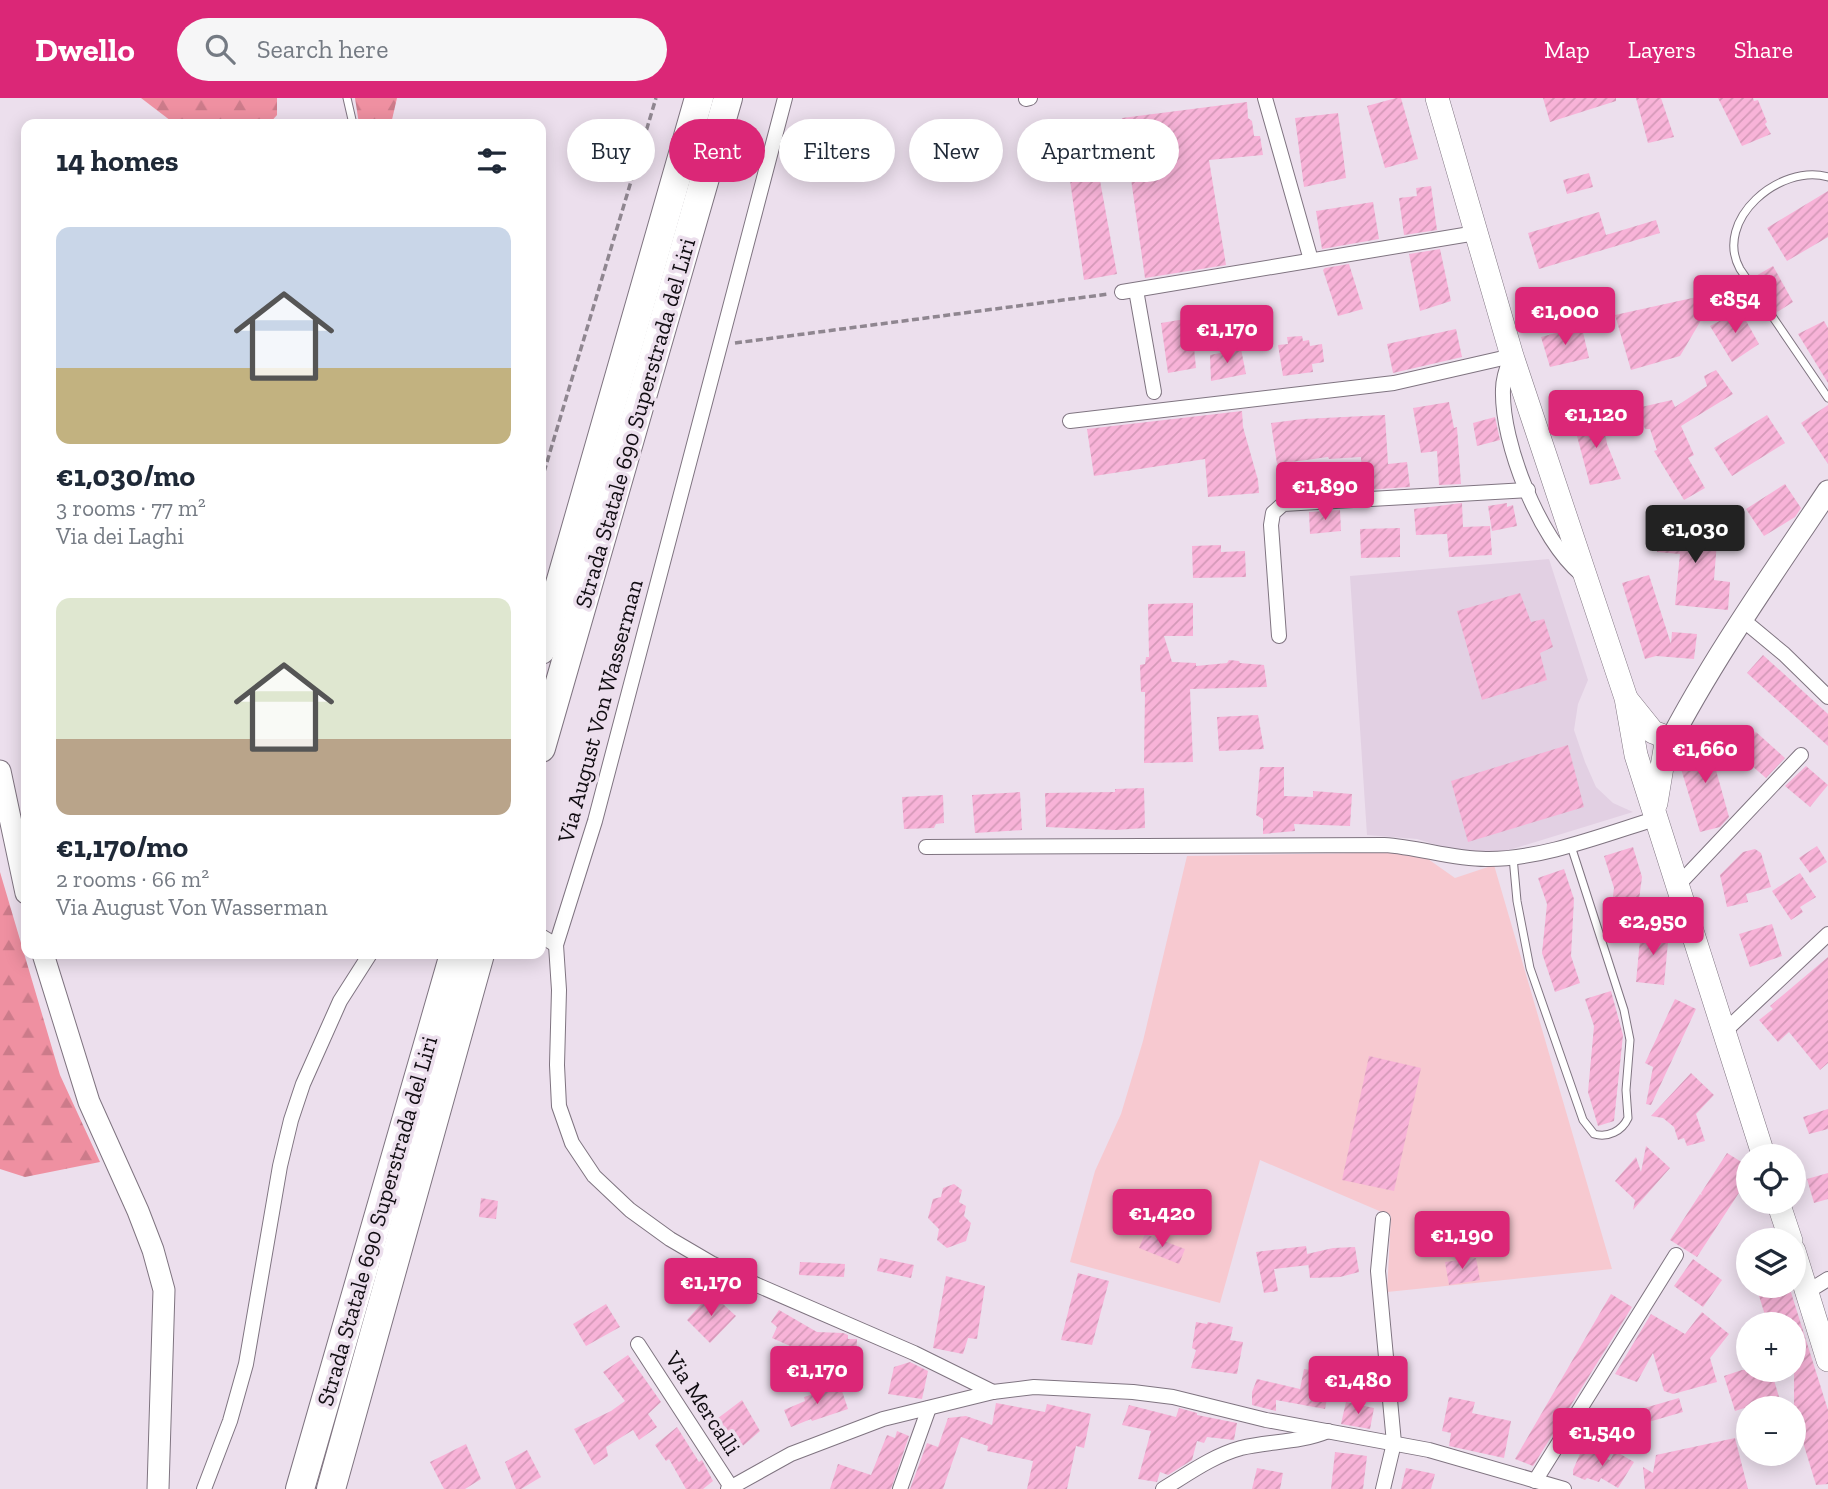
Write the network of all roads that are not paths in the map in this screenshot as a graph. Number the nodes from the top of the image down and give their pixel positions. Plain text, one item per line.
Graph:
1 (347, 98) edge
2 (699, 98) edge
3 (728, 98) edge
4 (785, 98) edge
5 (1265, 98) edge
6 (1437, 98) edge
7 (352, 119) edge
8 (1828, 177) edge
9 (1476, 233) junction
10 (1311, 260) junction
11 (1512, 356) junction
12 (1154, 392) dead end
13 (1828, 398) edge
14 (1070, 421) dead end
15 (1528, 490) junction
16 (1828, 491) edge
17 (1586, 578) junction
18 (1743, 620) junction
19 (546, 633) edge
20 (1279, 636) dead end
21 (1828, 697) edge
22 (546, 731) edge
23 (1652, 746) junction
24 (1801, 755) dead end
25 (0, 771) edge
26 (1656, 813) junction
27 (1571, 846) junction
28 (926, 847) dead end
29 (1513, 857) junction
30 (21, 870) edge
31 (1679, 884) junction
32 (1828, 934) edge
33 (546, 939) edge
34 (556, 945) junction
35 (45, 959) edge
36 (366, 959) edge
37 (453, 959) edge
38 (479, 959) edge
39 (1725, 1031) junction
40 (1760, 1144) edge
41 (1383, 1219) dead end
42 (1676, 1255) dead end
43 (1828, 1279) edge
44 (1806, 1289) edge
45 (1807, 1292) junction
46 (638, 1344) dead end
47 (1828, 1360) edge
48 (993, 1392) junction
49 (929, 1408) junction
50 (1328, 1431) junction
51 (1394, 1443) junction
52 (759, 1471) junction
53 (1535, 1481) junction
54 (729, 1488) edge
55 (158, 1489) edge
56 (204, 1489) edge
57 (300, 1489) edge
58 (331, 1489) edge
59 (752, 1489) edge
60 (900, 1489) edge
61 (1163, 1489) edge
62 (1383, 1489) edge
63 (1564, 1489) edge

1 - 7 lane
2 - 19 highway, Strada Statale 690 Superstrada del Liri
3 - 22 highway, Strada Statale 690 Superstrada del Liri
4 - 34 street, Via August Von Wasserman
5 - 10 street
6 - 9 main road
8 - 13 lane
9 - 10 street
9 - 11 main road
10 - 12 street
11 - 14 street
11 - 15 street
11 - 17 main road
15 - 17 street
15 - 20 street
16 - 18 main road
17 - 23 main road
18 - 21 street
18 - 23 main road
23 - 26 main road
24 - 31 street
25 - 30 main road
26 - 27 street
26 - 31 main road
27 - 29 street
27 - 29 lane
28 - 29 street
31 - 39 main road
32 - 39 street
33 - 34 street
34 - 48 street, Via August Von Wasserman
35 - 55 main road
36 - 56 street
37 - 57 highway, Strada Statale 690 Superstrada del Liri
38 - 58 highway, Strada Statale 690 Superstrada del Liri
39 - 40 main road
41 - 51 street
42 - 53 street
43 - 45 street
44 - 45 main road
45 - 47 main road
46 - 54 street, Via Mercalli
48 - 49 street
48 - 50 street
49 - 52 street
49 - 60 street
50 - 51 street
50 - 61 street
51 - 53 street
51 - 62 street
52 - 54 street
52 - 59 street
53 - 63 street

